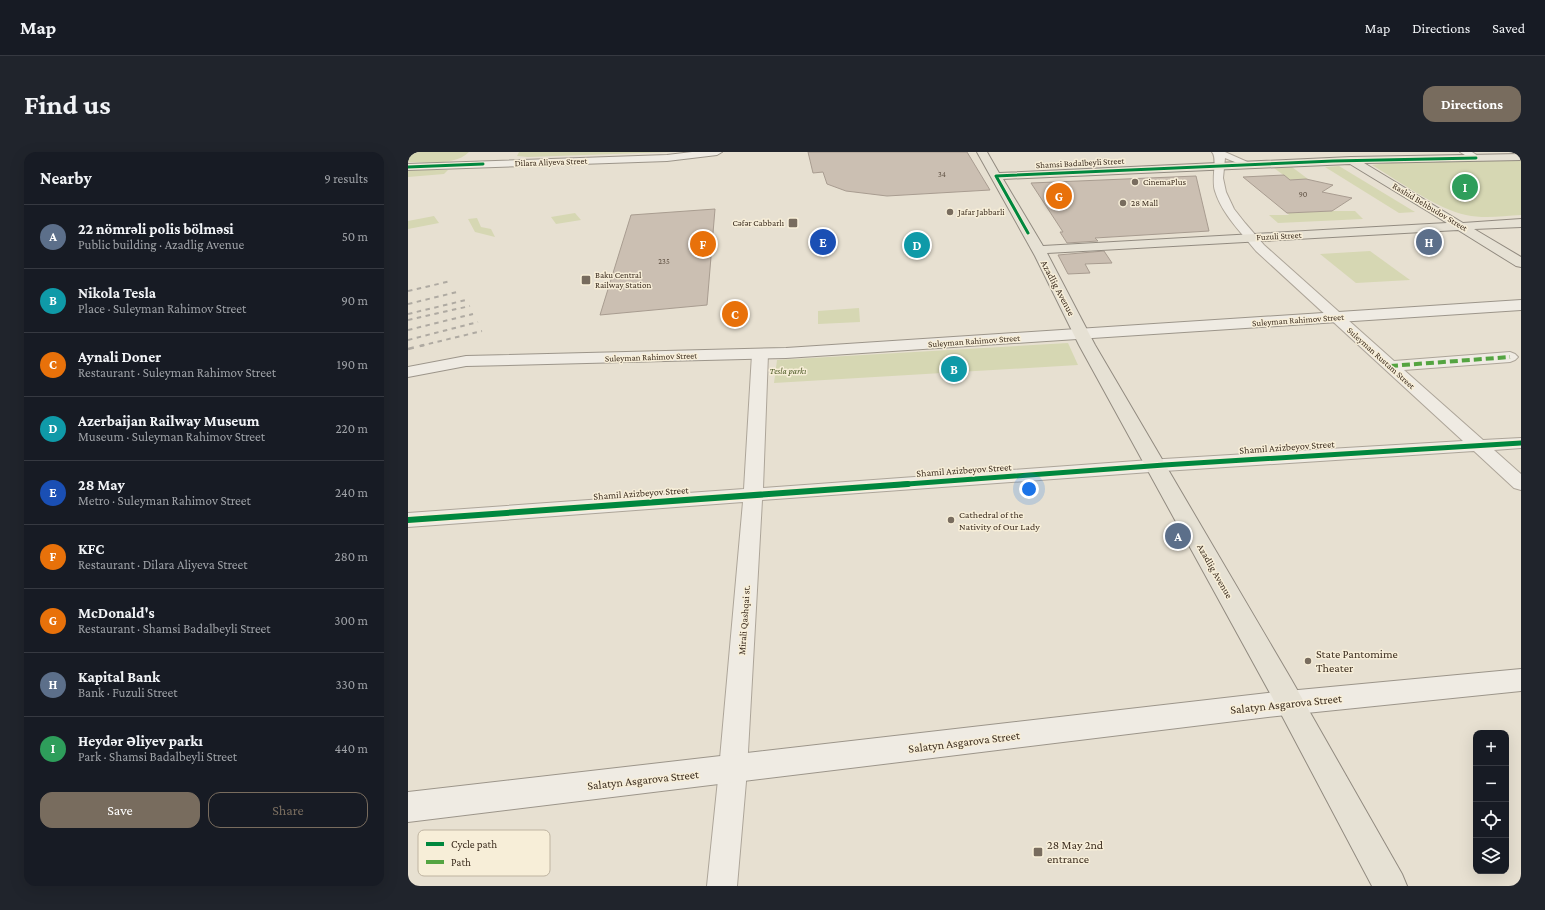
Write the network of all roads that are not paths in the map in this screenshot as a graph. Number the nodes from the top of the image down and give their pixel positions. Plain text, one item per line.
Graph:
1 (490, 152) edge
2 (717, 152) edge
3 (982, 152) edge
4 (1338, 152) edge
5 (1465, 152) edge
6 (1218, 153) edge
7 (1521, 157) edge
8 (1476, 158) junction
9 (1352, 160) junction
10 (483, 164) junction
11 (1247, 164) junction
12 (1220, 165) junction
13 (408, 167) edge
14 (996, 176) junction
15 (1521, 223) edge
16 (1461, 226) junction
17 (1251, 238) junction
18 (1038, 250) junction
19 (1521, 263) edge
20 (1521, 305) edge
21 (1336, 317) junction
22 (1082, 334) junction
23 (760, 354) junction
24 (1510, 357) dead end
25 (1390, 366) junction
26 (408, 372) edge
27 (1521, 443) edge
28 (1478, 445) junction
29 (1155, 466) junction
30 (1521, 484) edge
31 (753, 495) junction
32 (408, 520) edge
33 (1521, 680) edge
34 (1290, 703) junction
35 (733, 770) junction
36 (408, 806) edge
37 (722, 886) edge
38 (1390, 886) edge

1 - 10 main road
2 - 10 main road, Dilara Aliyeva Street
3 - 14 main road, Azadlig Avenue
4 - 9 main road, Rashid Behbudov Street
5 - 8 street
6 - 11 street
6 - 12 street, Suleyman Rustam Street
7 - 8 main road, Shamsi Badalbeyli Street
8 - 9 main road, Shamsi Badalbeyli Street
9 - 11 main road, Shamsi Badalbeyli Street
9 - 16 main road, Rashid Behbudov Street
10 - 13 main road, Dilara Aliyeva Street
11 - 12 main road, Shamsi Badalbeyli Street
12 - 14 main road, Shamsi Badalbeyli Street
12 - 17 street, Suleyman Rustam Street
14 - 18 main road, Azadlig Avenue
15 - 16 main road, Fuzuli Street
16 - 17 main road, Fuzuli Street
16 - 19 main road, Rashid Behbudov Street
17 - 18 main road, Fuzuli Street
17 - 21 street, Suleyman Rustam Street
18 - 22 main road, Azadlig Avenue
20 - 21 main road, Suleyman Rahimov Street
21 - 22 main road, Suleyman Rahimov Street
21 - 25 street, Suleyman Rustam Street
22 - 23 main road, Suleyman Rahimov Street
22 - 29 main road, Azadlig Avenue
23 - 26 main road, Suleyman Rahimov Street
23 - 31 street, Mirali Qashqai st.
24 - 25 street
25 - 28 street, Suleyman Rustam Street
27 - 28 street, Shamil Azizbeyov Street
28 - 29 street, Shamil Azizbeyov Street
28 - 30 street, Suleyman Rustam Street
29 - 31 street, Shamil Azizbeyov Street
29 - 34 main road, Azadlig Avenue
31 - 32 street, Shamil Azizbeyov Street
31 - 35 street, Mirali Qashqai st.
33 - 34 main road, Salatyn Asgarova Street
34 - 35 main road, Salatyn Asgarova Street
34 - 38 main road, Azadlig Avenue
35 - 36 main road, Salatyn Asgarova Street
35 - 37 street, Mirali Qashqai st.

